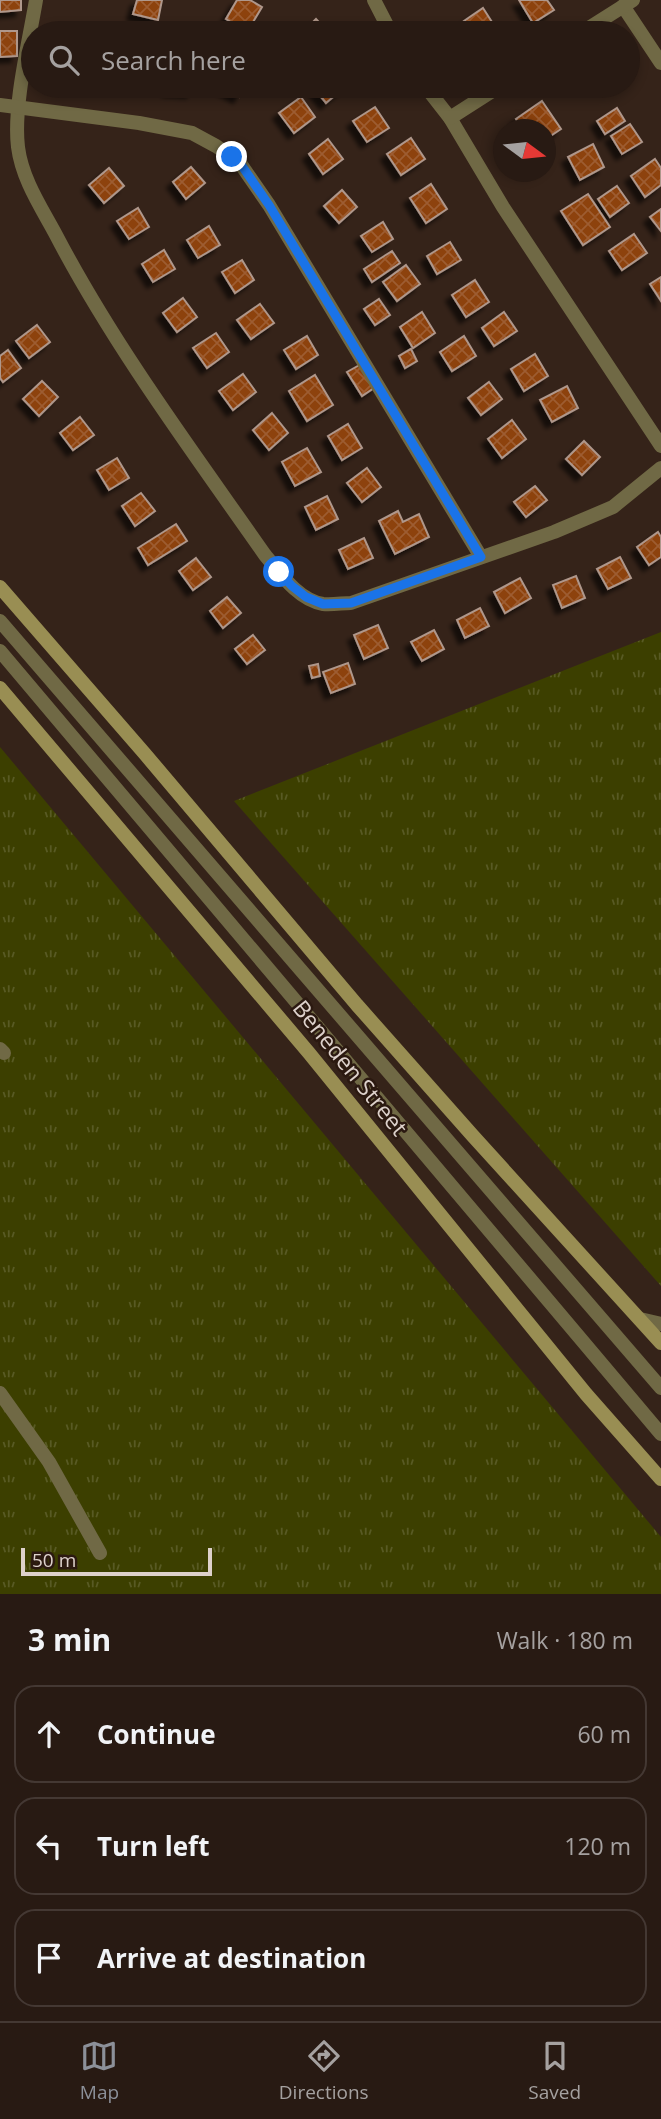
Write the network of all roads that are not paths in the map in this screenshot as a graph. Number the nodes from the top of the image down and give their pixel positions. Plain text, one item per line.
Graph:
1 (36, 0) edge
2 (374, 0) edge
3 (628, 3) edge
4 (33, 21) edge
5 (385, 21) edge
6 (600, 21) edge
7 (638, 21) edge
8 (640, 25) edge
9 (661, 64) edge
10 (21, 94) edge
11 (434, 98) edge
12 (481, 98) edge
13 (0, 105) edge
14 (19, 107) junction
15 (450, 118) junction
16 (661, 446) edge
17 (661, 468) edge
18 (481, 557) junction
19 (0, 587) edge
20 (0, 621) edge
21 (0, 651) edge
22 (0, 688) edge
23 (640, 1319) junction
24 (661, 1324) edge
25 (661, 1343) edge
26 (661, 1388) edge
27 (0, 1392) edge
28 (661, 1434) edge
29 (661, 1479) edge
30 (100, 1553) dead end

1 - 4 street
2 - 5 street
3 - 6 street
3 - 7 street
8 - 9 street
10 - 14 street
11 - 15 street
12 - 15 street
13 - 14 street
14 - 18 street
14 - 18 street
15 - 16 street
17 - 18 street
19 - 23 main road, Beneden Street
20 - 26 street
21 - 28 street
22 - 29 main road, Beneden Street
23 - 24 street
23 - 25 main road, Beneden Street
27 - 30 street

